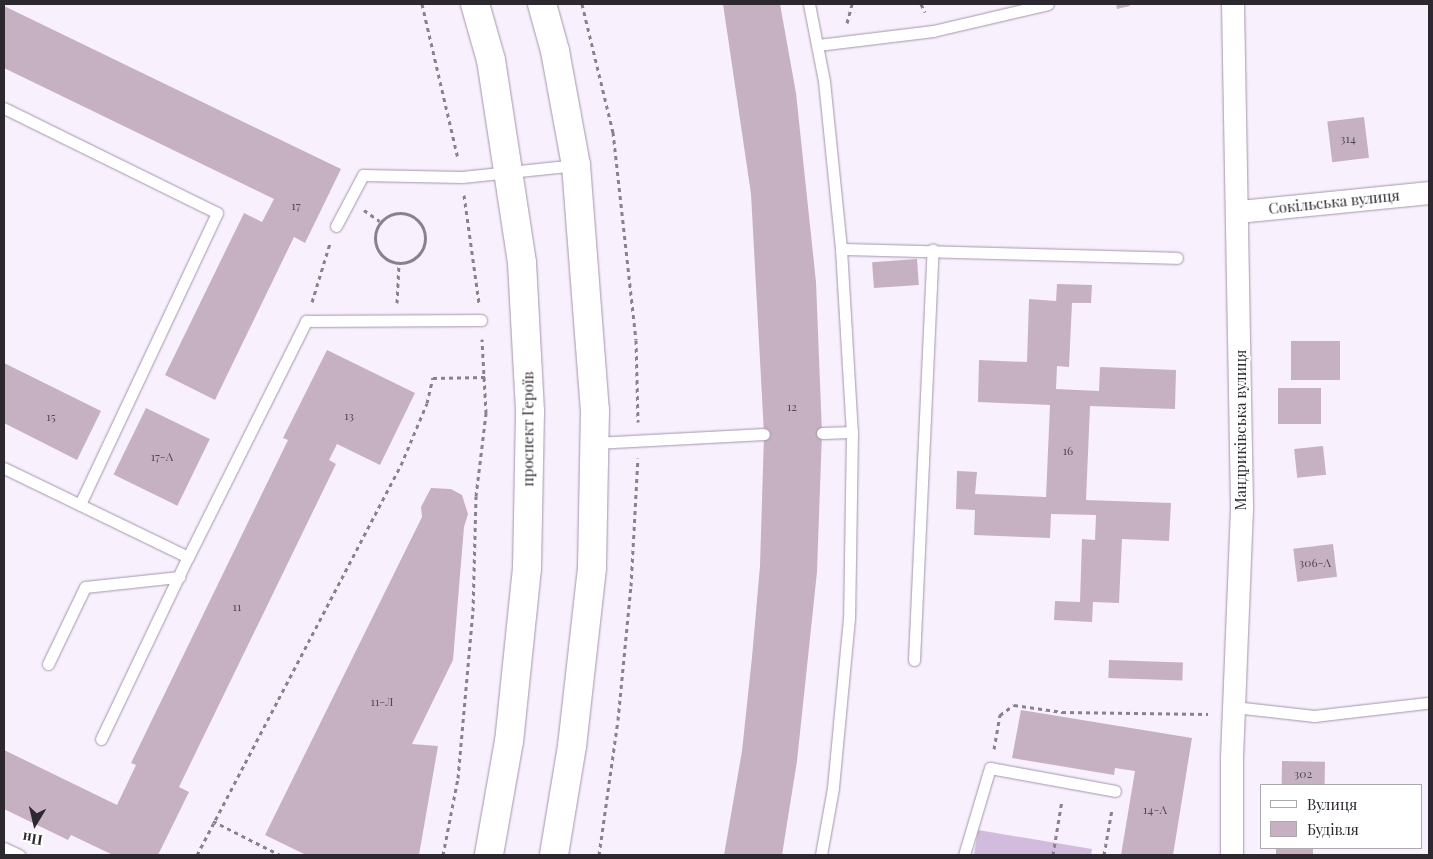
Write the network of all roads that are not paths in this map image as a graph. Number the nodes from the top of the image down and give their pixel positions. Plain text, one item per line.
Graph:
1 (475, 4) edge
2 (542, 4) edge
3 (809, 4) edge
4 (1048, 4) edge
5 (1233, 4) edge
6 (818, 45) junction
7 (4, 108) edge
8 (576, 165) junction
9 (509, 173) junction
10 (1429, 193) edge
11 (1239, 212) junction
12 (336, 226) road end
13 (841, 249) junction
14 (933, 249) junction
15 (1177, 258) dead end
16 (481, 320) road end
17 (852, 432) junction
18 (764, 434) dead end
19 (822, 434) dead end
20 (595, 443) junction
21 (4, 468) edge
22 (80, 504) junction
23 (188, 557) junction
24 (179, 577) junction
25 (914, 660) dead end
26 (48, 664) dead end
27 (1427, 703) dead end
28 (1234, 712) junction
29 (102, 739) dead end
30 (1115, 791) road end
31 (4, 848) edge
32 (19, 855) edge
33 (489, 855) edge
34 (554, 855) edge
35 (821, 855) edge
36 (964, 855) edge
37 (1232, 855) edge

1 - 9 main road, проспект Героїв
2 - 8 main road
3 - 6 lane
4 - 6 lane
5 - 11 street, Мандриківська вулиця
6 - 13 lane
7 - 22 lane
8 - 9 lane
8 - 20 main road
9 - 12 lane
9 - 33 main road, проспект Героїв
10 - 11 street, Сокільська вулиця
11 - 28 street, Мандриківська вулиця
13 - 14 lane
13 - 17 lane
14 - 15 lane
14 - 25 lane
16 - 23 lane
17 - 19 lane
17 - 35 lane
18 - 20 lane
20 - 34 main road
21 - 22 lane
22 - 23 lane
23 - 24 lane
24 - 26 lane
24 - 29 lane
27 - 28 lane
28 - 37 street, Мандриківська вулиця
30 - 36 lane
31 - 32 lane

